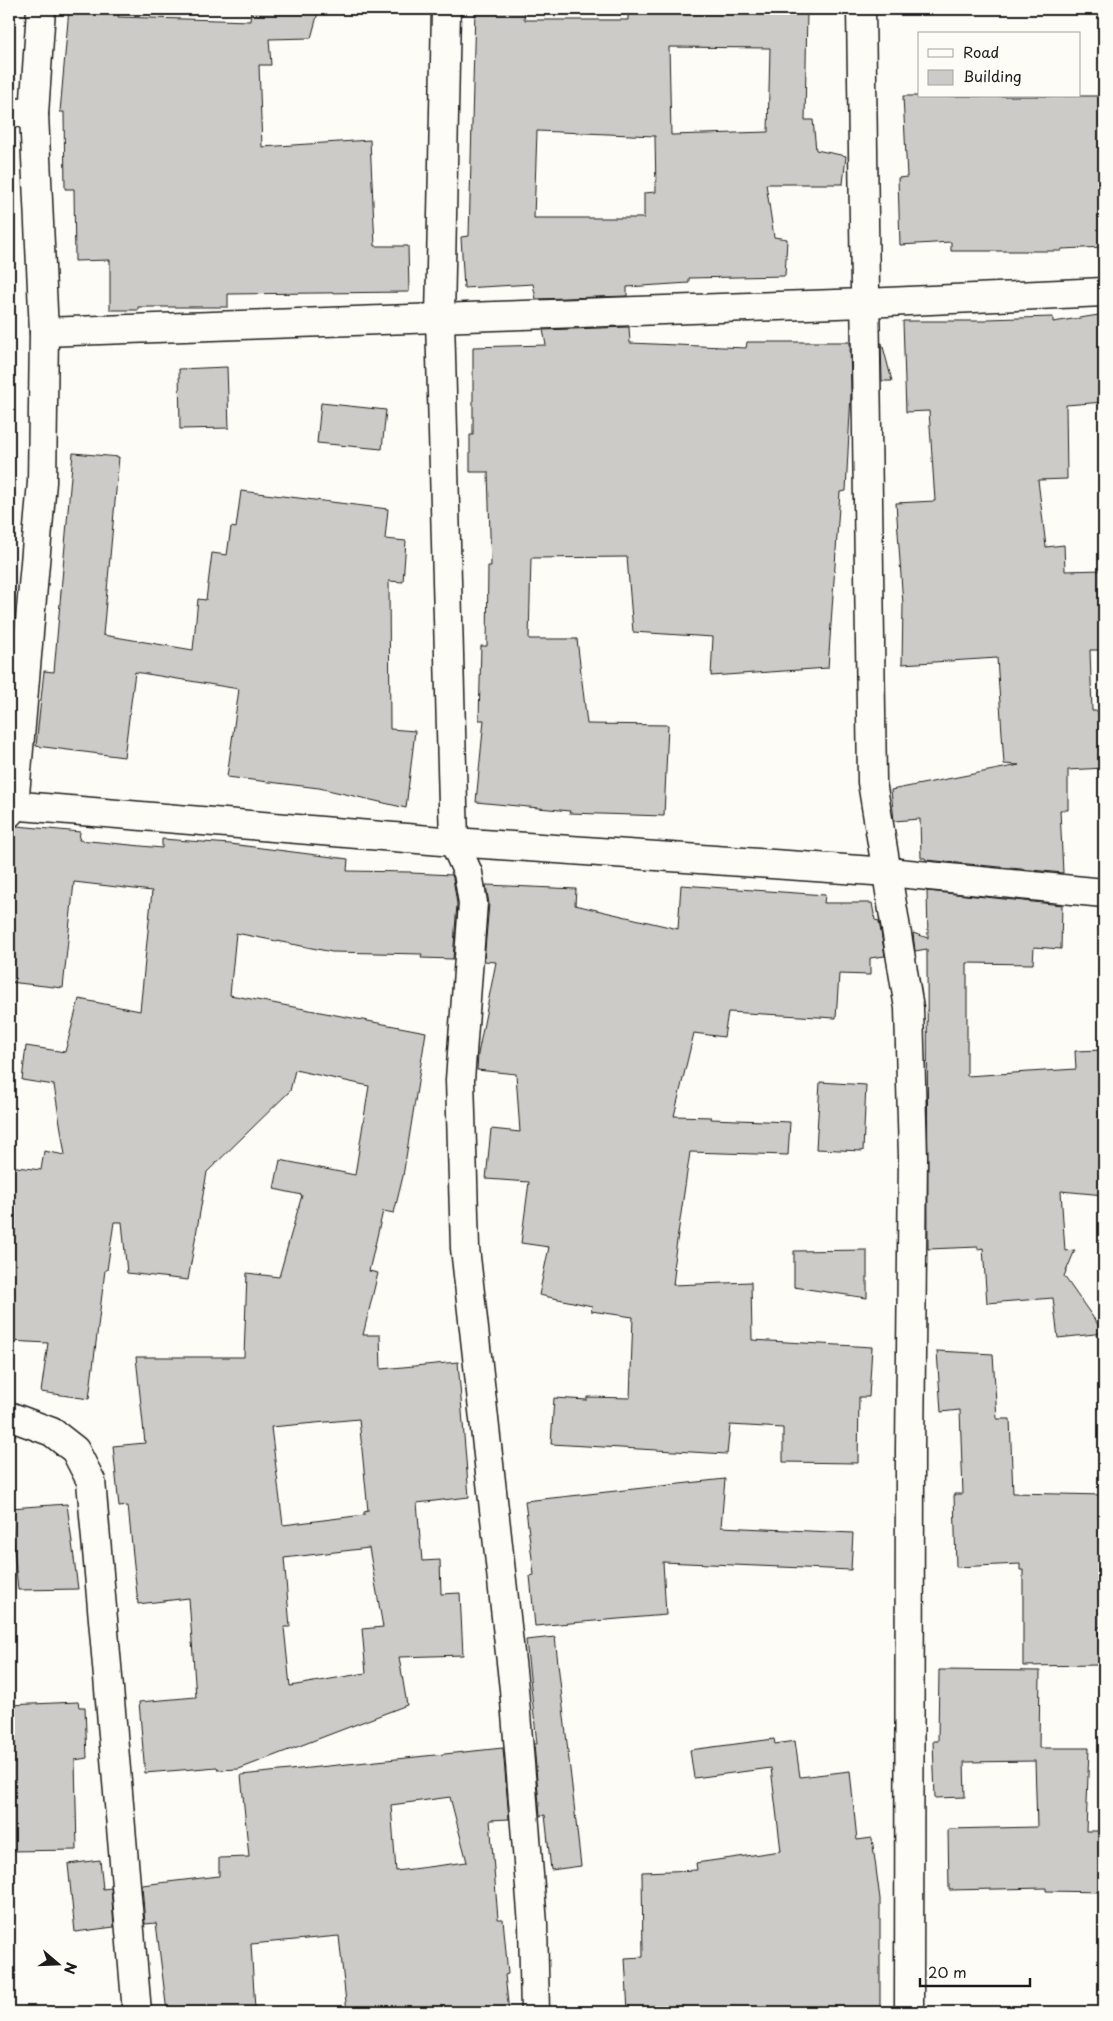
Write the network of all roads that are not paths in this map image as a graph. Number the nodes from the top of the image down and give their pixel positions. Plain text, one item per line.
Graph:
1 (42, 9) edge
2 (446, 9) edge
3 (860, 9) edge
4 (21, 113) edge
5 (1104, 292) edge
6 (865, 303) junction
7 (440, 319) junction
8 (44, 332) junction
9 (10, 808) edge
10 (454, 842) junction
11 (888, 872) junction
12 (1104, 893) edge
13 (9, 1416) edge
14 (137, 2012) edge
15 (535, 2012) edge
16 (909, 2012) edge

1 - 4 street
2 - 7 street
3 - 6 street
4 - 8 street
5 - 6 street
6 - 7 street
6 - 11 street
7 - 8 street
7 - 10 street
8 - 9 street
9 - 10 street
10 - 11 street
10 - 15 street
11 - 12 street
11 - 16 street
13 - 14 street

